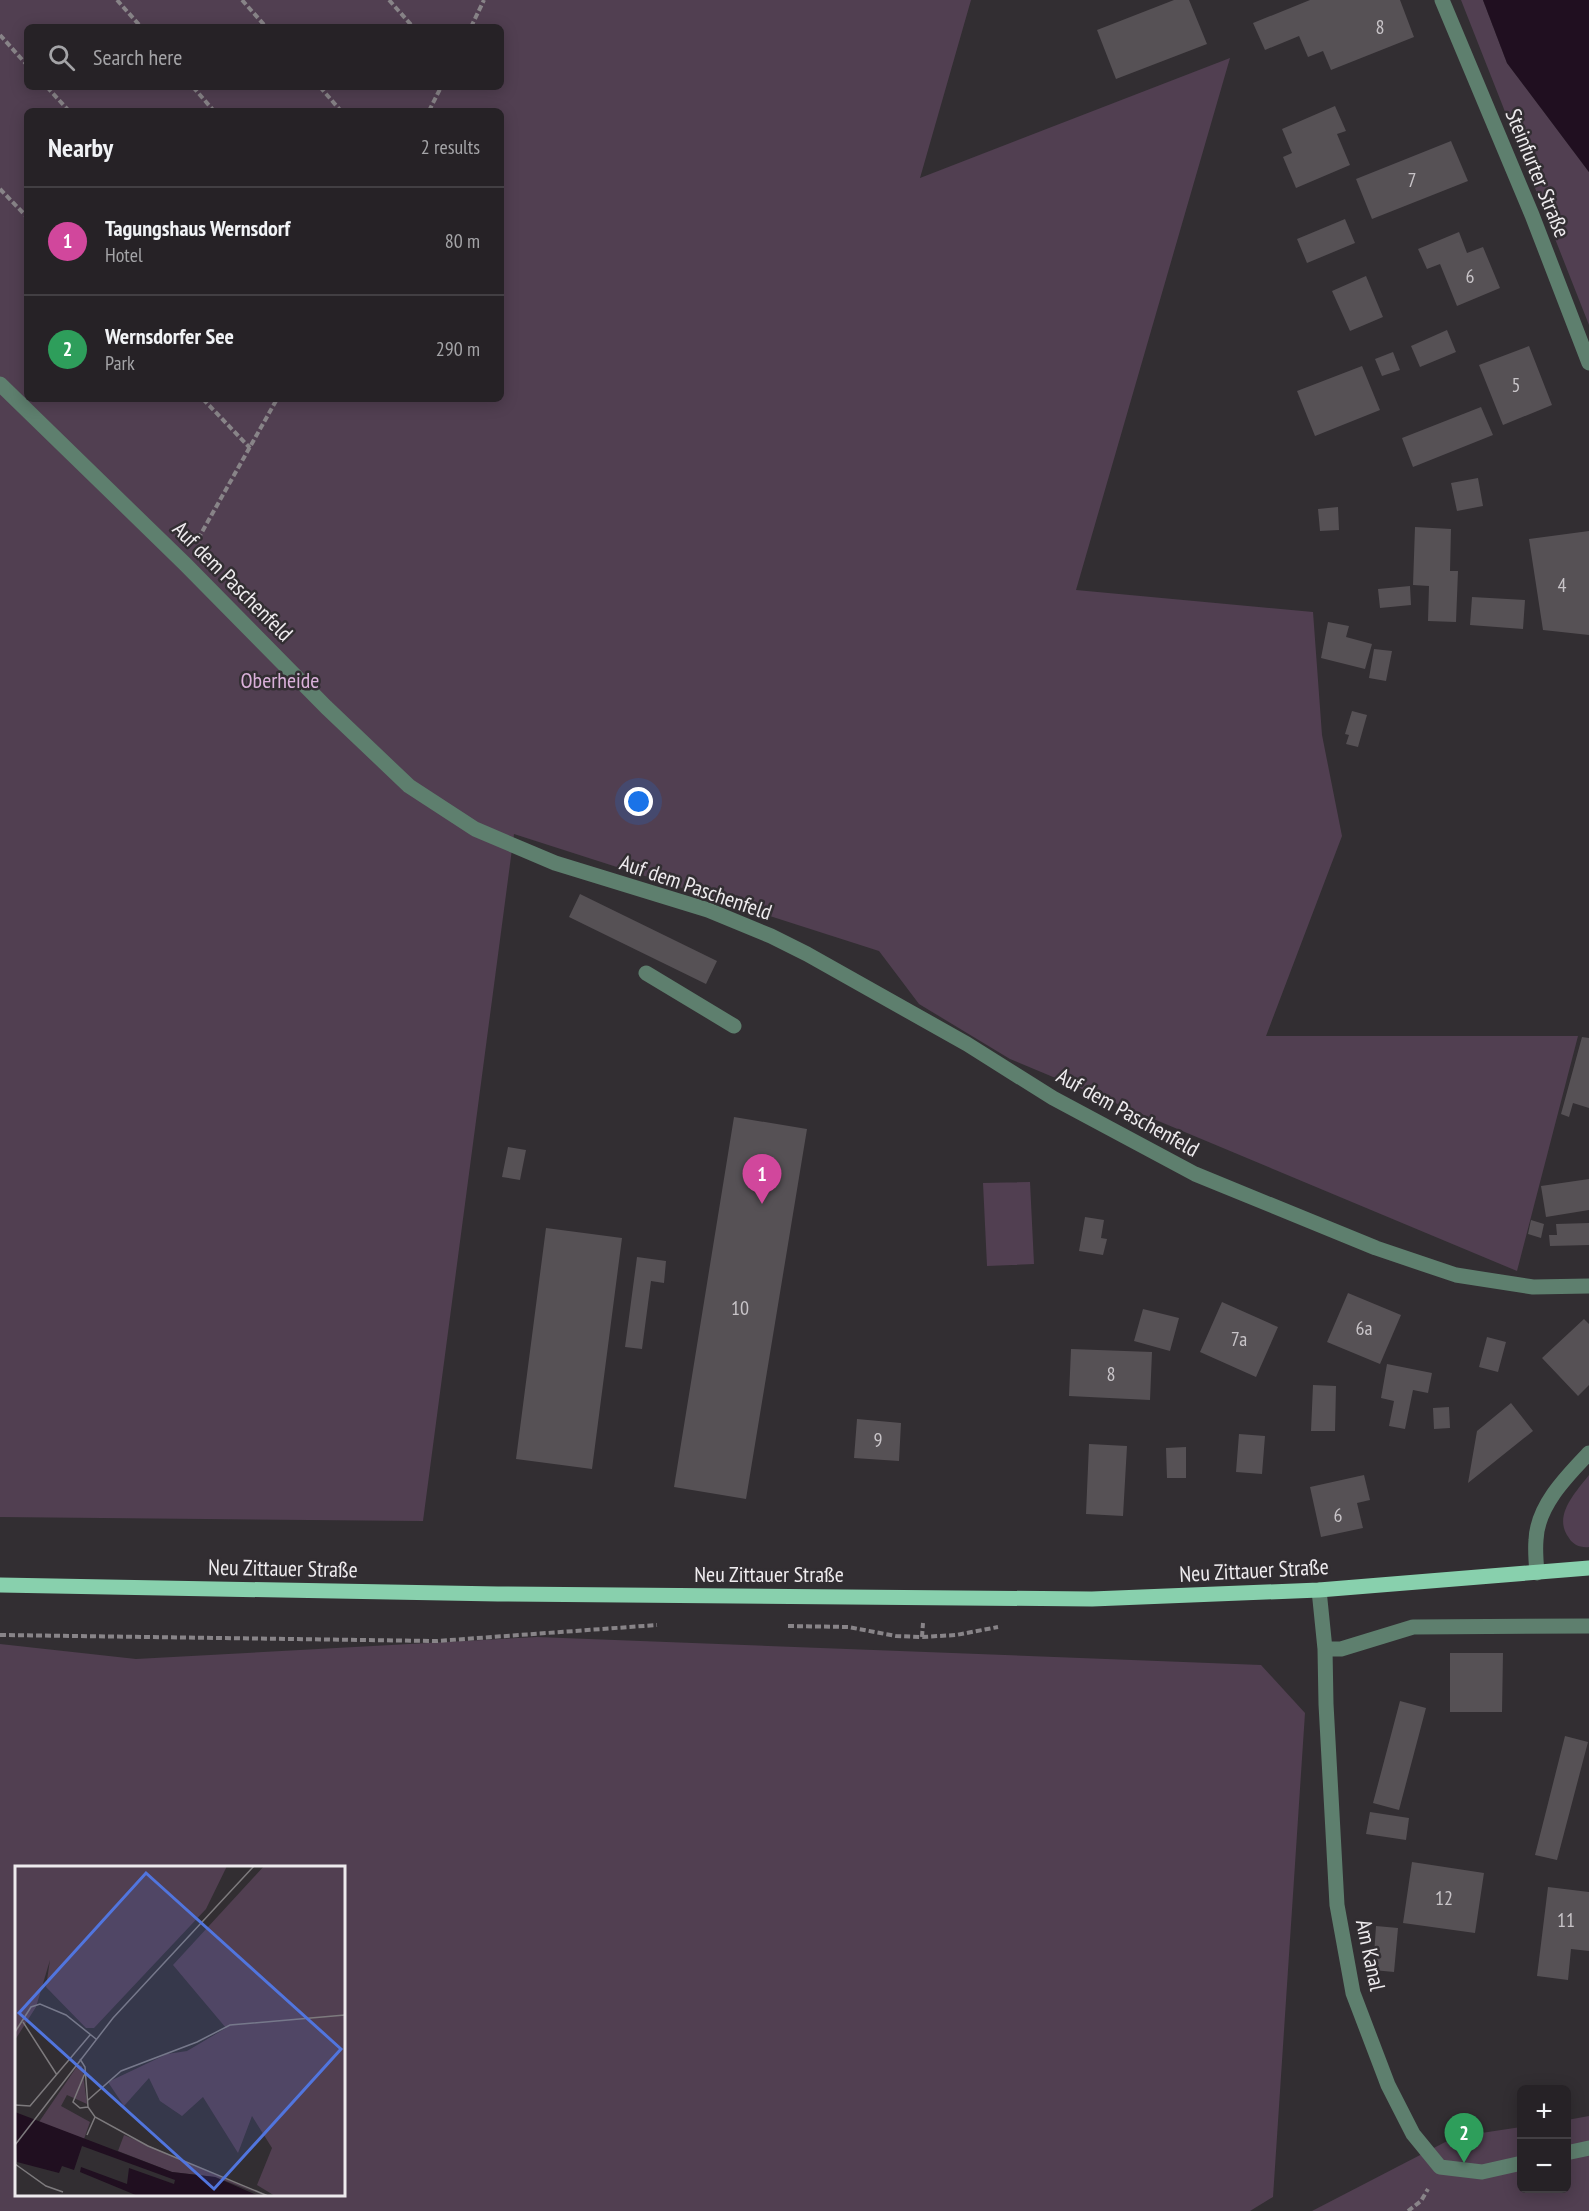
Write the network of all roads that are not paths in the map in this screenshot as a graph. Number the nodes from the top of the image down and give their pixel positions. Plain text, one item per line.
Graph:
1 (1442, 0) edge
2 (1589, 363) edge
3 (0, 384) edge
4 (645, 973) dead end
5 (734, 1026) dead end
6 (1589, 1286) edge
7 (1586, 1459) edge
8 (1589, 1568) edge
9 (1537, 1573) junction
10 (0, 1586) edge
11 (1319, 1590) junction
12 (1589, 1626) edge
13 (1325, 1649) junction
14 (1589, 2148) edge
15 (1571, 2152) edge
16 (1517, 2164) edge

1 - 2 street, Steinfurter Straße
3 - 6 street, Auf dem Paschenfeld
4 - 5 street
7 - 9 street
8 - 9 main road, Neu Zittauer Straße
9 - 11 main road, Neu Zittauer Straße
10 - 11 main road, Neu Zittauer Straße
11 - 13 street, Am Kanal
12 - 13 street
13 - 16 street, Am Kanal
14 - 15 street

